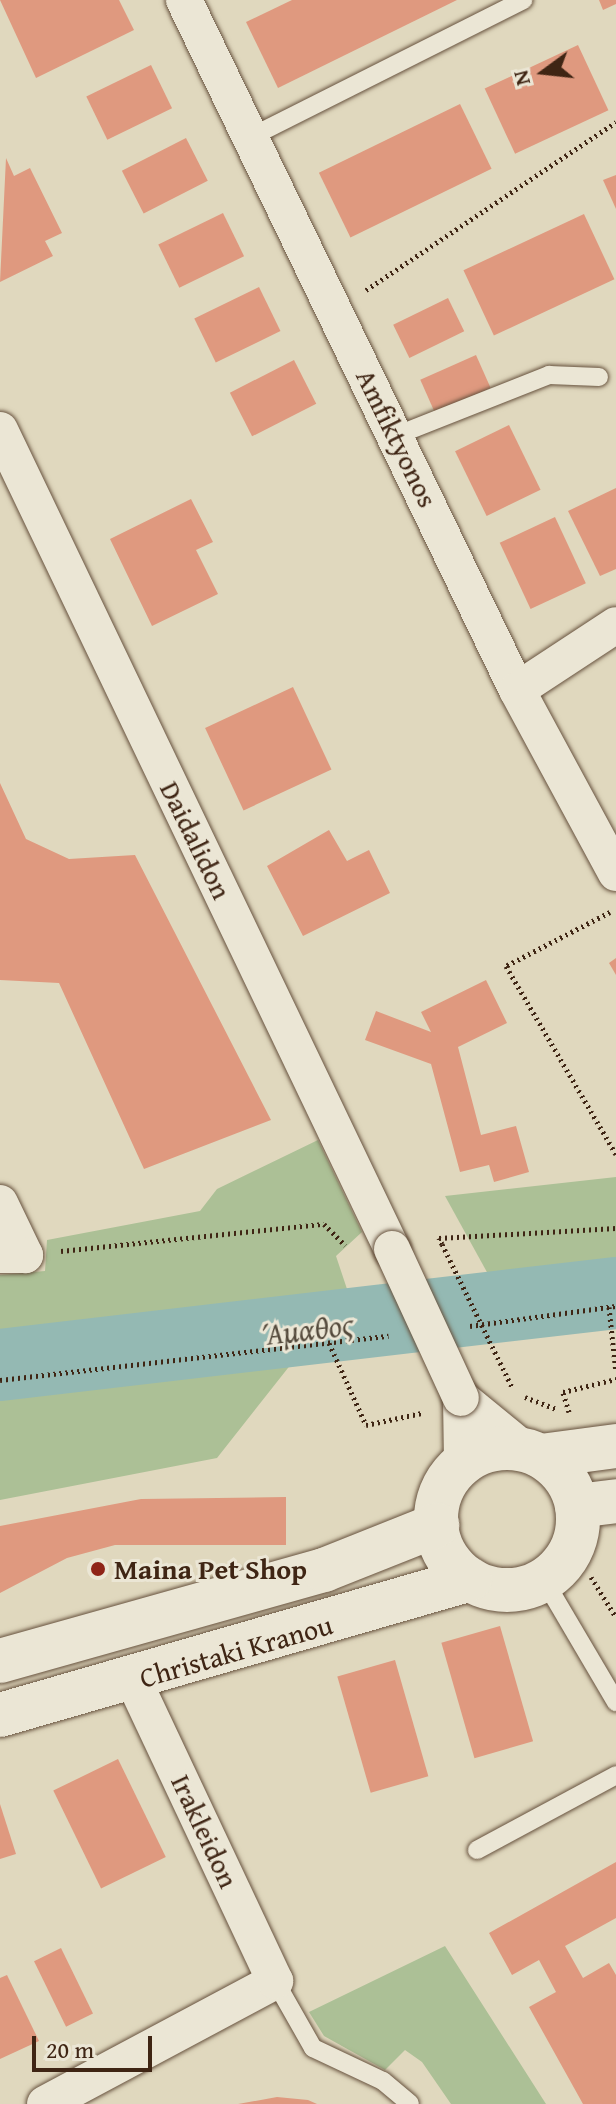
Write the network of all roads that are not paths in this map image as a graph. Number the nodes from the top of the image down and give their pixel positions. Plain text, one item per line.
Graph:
1 (184, 0) edge
2 (523, 0) edge
3 (251, 137) junction
4 (599, 377) dead end
5 (0, 430) edge
6 (395, 436) junction
7 (616, 625) edge
8 (517, 690) junction
9 (616, 873) edge
10 (0, 1203) edge
11 (12, 1255) edge
12 (446, 1405) junction
13 (616, 1446) edge
14 (533, 1454) junction
15 (462, 1464) junction
16 (596, 1503) edge
17 (437, 1525) junction
18 (470, 1579) junction
19 (544, 1580) junction
20 (0, 1661) edge
21 (134, 1681) junction
22 (616, 1702) edge
23 (0, 1715) edge
24 (616, 1775) edge
25 (477, 1850) dead end
26 (275, 1981) junction
27 (45, 2104) edge
28 (410, 2104) edge

1 - 3 street, Amfiktyonos
2 - 3 lane
3 - 6 street, Amfiktyonos
4 - 6 lane
5 - 12 street, Daidalidon, bridge
6 - 8 street, Amfiktyonos
7 - 8 street
8 - 9 street, Amfiktyonos
10 - 11 street
12 - 14 street
12 - 15 street
13 - 14 main road
14 - 15 main road
14 - 16 main road
15 - 17 main road
16 - 19 main road
17 - 18 main road
17 - 20 main road, Christaki Kranou
18 - 19 main road
18 - 21 main road, Christaki Kranou
19 - 22 lane
21 - 23 main road, Christaki Kranou
21 - 26 street, Irakleidon
24 - 25 lane
26 - 27 street
26 - 28 lane

